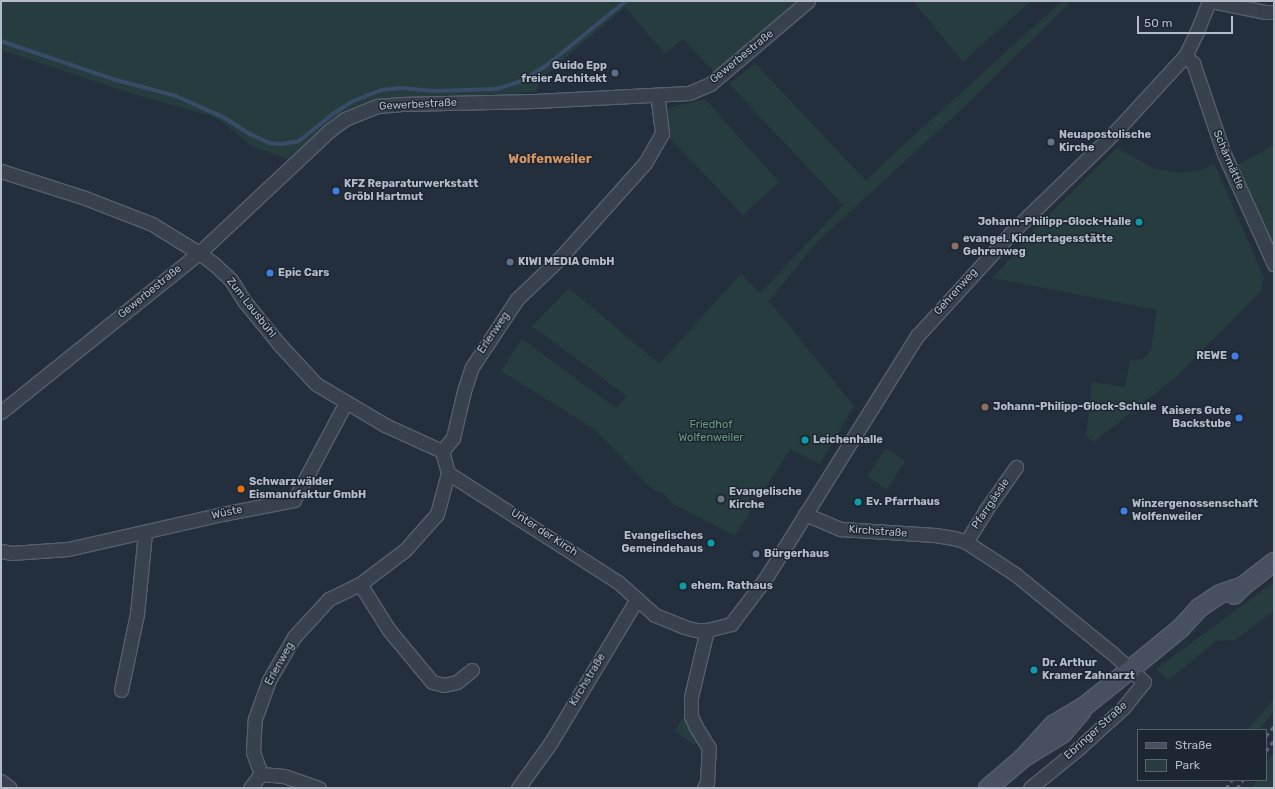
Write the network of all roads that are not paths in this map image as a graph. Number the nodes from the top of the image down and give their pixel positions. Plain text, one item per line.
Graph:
1 (808, 1) edge
2 (1209, 1) edge
3 (1274, 12) edge
4 (1185, 56) junction
5 (657, 95) junction
6 (1, 170) edge
7 (199, 254) junction
8 (1274, 264) edge
9 (346, 402) junction
10 (3, 406) edge
11 (442, 452) junction
12 (1016, 467) dead end
13 (448, 472) junction
14 (805, 514) junction
15 (145, 532) junction
16 (966, 542) junction
17 (1, 551) edge
18 (1274, 562) edge
19 (360, 584) junction
20 (637, 599) junction
21 (707, 630) junction
22 (1131, 669) junction
23 (472, 670) dead end
24 (122, 690) dead end
25 (261, 774) junction
26 (1, 781) edge
27 (10, 788) edge
28 (250, 788) edge
29 (318, 788) edge
30 (518, 788) edge
31 (704, 788) edge
32 (988, 788) edge
33 (1030, 788) edge

1 - 5 street, Gewerbestraße
2 - 3 street
2 - 4 street, Gehrenweg
4 - 8 street, Schärmättle
4 - 14 street, Gehrenweg
5 - 7 street, Gewerbestraße
5 - 11 street, Erlenweg
6 - 7 street, Zum Lausbühl
7 - 9 street, Zum Lausbühl
7 - 10 street, Gewerbestraße
9 - 11 street, Zum Lausbühl
9 - 15 street, Wüste
11 - 13 street
12 - 16 street, Pfarrgässle
13 - 19 street, Erlenweg
13 - 20 street, Unter der Kirch
14 - 16 street, Kirchstraße
14 - 21 street
15 - 17 street, Wüste
15 - 24 street
16 - 22 street, Kirchstraße
18 - 22 main road
19 - 23 street
19 - 25 street, Erlenweg
20 - 21 street
20 - 30 street, Kirchstraße
21 - 31 street
22 - 32 main road
22 - 33 street, Ebringer Straße
25 - 28 street
25 - 29 street
26 - 27 street

